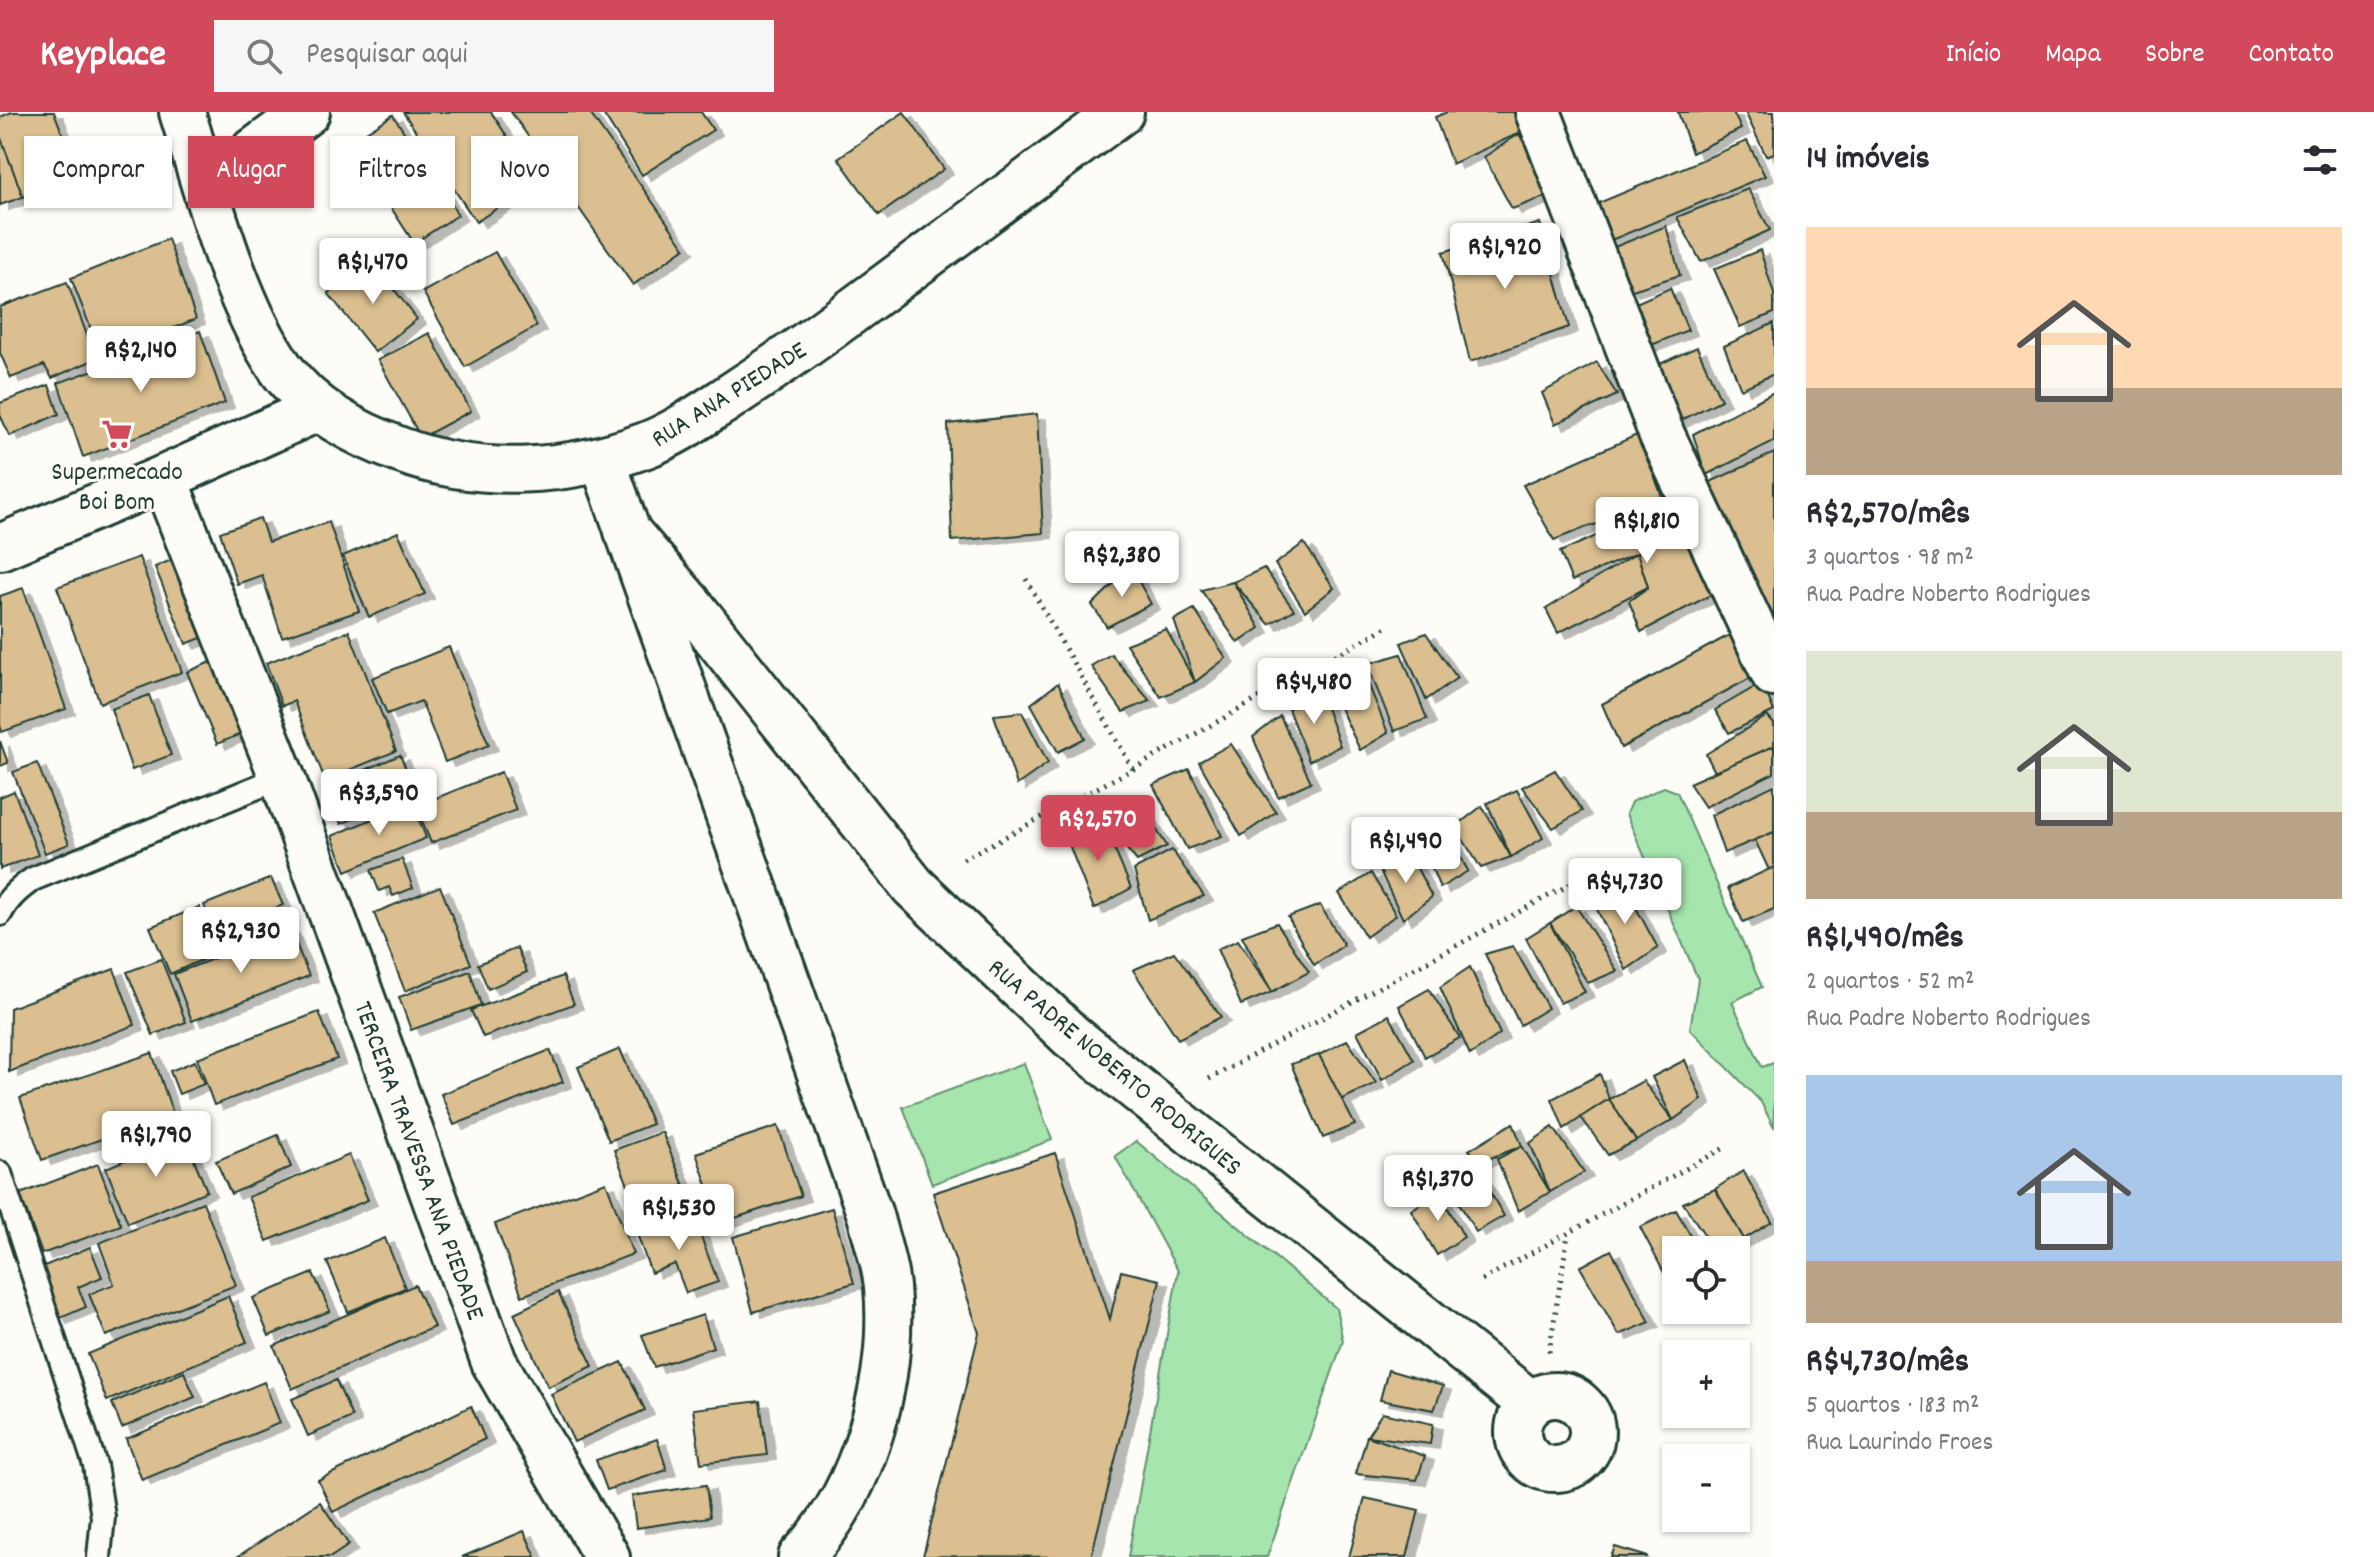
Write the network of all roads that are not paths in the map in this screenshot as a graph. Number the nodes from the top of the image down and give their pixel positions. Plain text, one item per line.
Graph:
1 (182, 112) edge
2 (307, 112) edge
3 (1121, 112) edge
4 (1538, 112) edge
5 (189, 136) edge
6 (274, 136) edge
7 (212, 208) edge
8 (317, 409) junction
9 (602, 459) junction
10 (164, 478) junction
11 (627, 531) junction
12 (0, 547) edge
13 (1774, 674) edge
14 (282, 777) junction
15 (0, 914) edge
16 (0, 1173) edge
17 (1536, 1400) road end
18 (99, 1557) edge
19 (607, 1557) edge
20 (801, 1557) edge

1 - 5 street, RUA ANA PIEDADE
2 - 6 street
3 - 9 street, RUA ANA PIEDADE
4 - 13 street
7 - 8 street, RUA ANA PIEDADE
8 - 9 street, RUA ANA PIEDADE
8 - 10 street
9 - 11 street, RUA PADRE NOBERTO RODRIGUES
10 - 12 street
10 - 14 street, TERCEIRA TRAVESSA ANA PIEDADE
11 - 17 street, RUA PADRE NOBERTO RODRIGUES
11 - 20 street, RUA PADRE NOBERTO RODRIGUES
14 - 15 lane
14 - 19 street, TERCEIRA TRAVESSA ANA PIEDADE
16 - 18 lane

